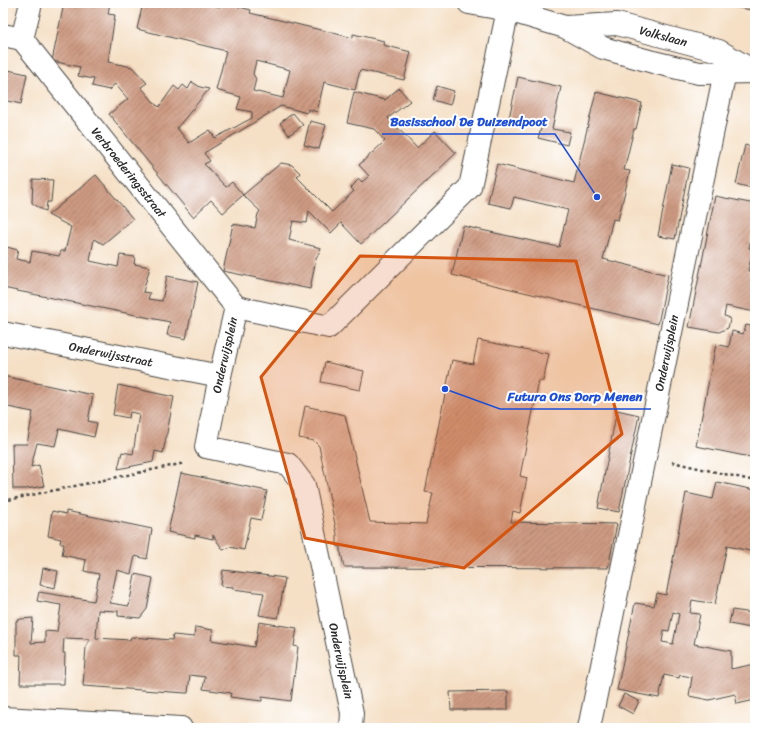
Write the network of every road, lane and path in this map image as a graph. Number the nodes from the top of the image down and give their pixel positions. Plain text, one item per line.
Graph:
1 (31, 3) edge
2 (479, 4) edge
3 (508, 10) junction
4 (565, 26) junction
5 (12, 37) edge
6 (725, 72) junction
7 (755, 72) edge
8 (236, 307) junction
9 (3, 333) edge
10 (220, 376) junction
11 (206, 447) junction
12 (646, 457) junction
13 (755, 481) edge
14 (3, 501) edge
15 (3, 718) edge
16 (181, 728) edge
17 (351, 728) edge
18 (589, 728) edge

1 - 5 street
2 - 3 street, Volkslaan
3 - 4 street, Volkslaan
3 - 8 street, Onderwijsplein
4 - 6 street, Volkslaan
4 - 7 street, Volkslaan
5 - 8 street, Verbroederingsstraat
6 - 7 street, Volkslaan
6 - 12 street, Onderwijsplein
8 - 10 street, Onderwijsplein
9 - 10 street, Onderwijsstraat
10 - 11 street, Onderwijsplein
11 - 14 path
11 - 17 street, Onderwijsplein
12 - 13 path
12 - 18 street, Onderwijsplein
15 - 16 street

